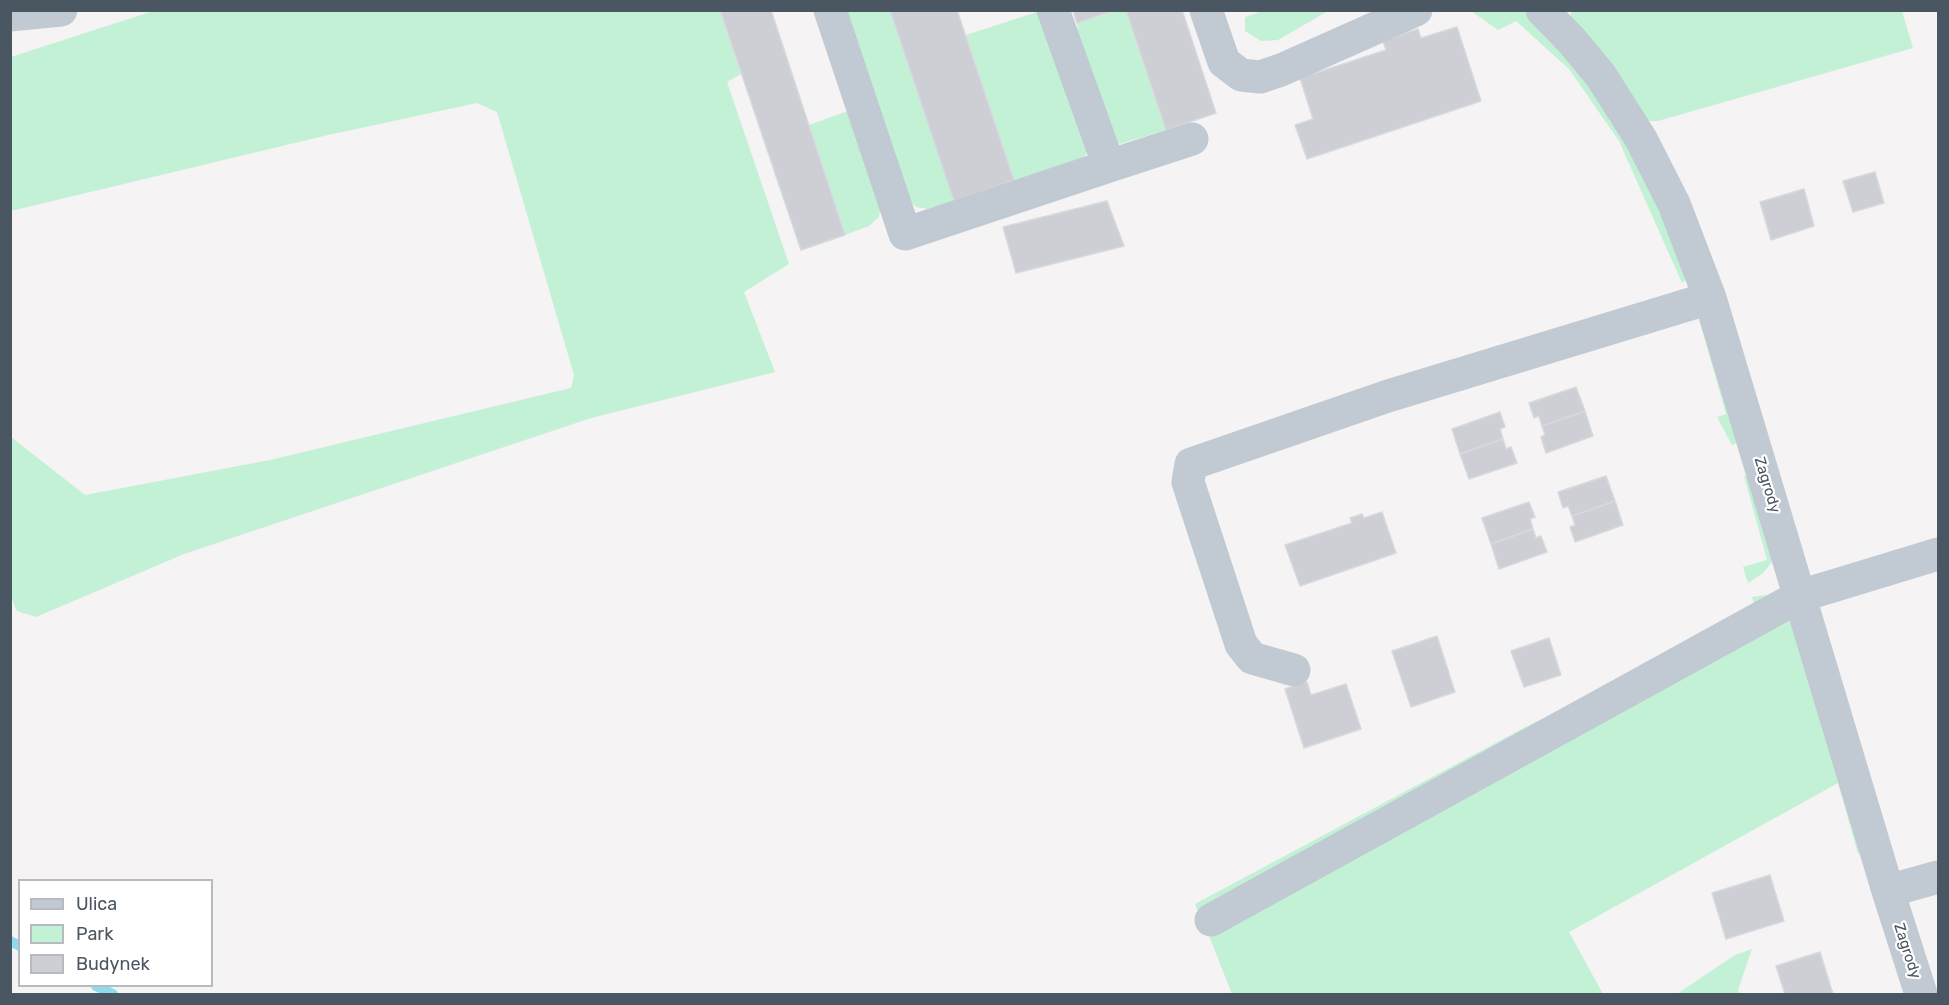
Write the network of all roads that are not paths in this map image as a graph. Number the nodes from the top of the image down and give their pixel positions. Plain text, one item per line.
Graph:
1 (62, 10) edge
2 (830, 10) edge
3 (1053, 10) edge
4 (1206, 10) edge
5 (1416, 10) edge
6 (1542, 10) edge
7 (10, 15) edge
8 (1192, 139) dead end
9 (1109, 166) junction
10 (1710, 298) junction
11 (1938, 554) edge
12 (1800, 596) junction
13 (1294, 670) dead end
14 (1938, 877) edge
15 (1888, 891) junction
16 (1211, 920) dead end
17 (1921, 994) edge

1 - 7 street
2 - 9 street
3 - 9 street
4 - 5 street
6 - 10 street, Zagrody
8 - 9 street
10 - 12 street, Zagrody
10 - 13 street
11 - 12 street
12 - 15 street, Zagrody
12 - 16 street
14 - 15 street
15 - 17 street, Zagrody

